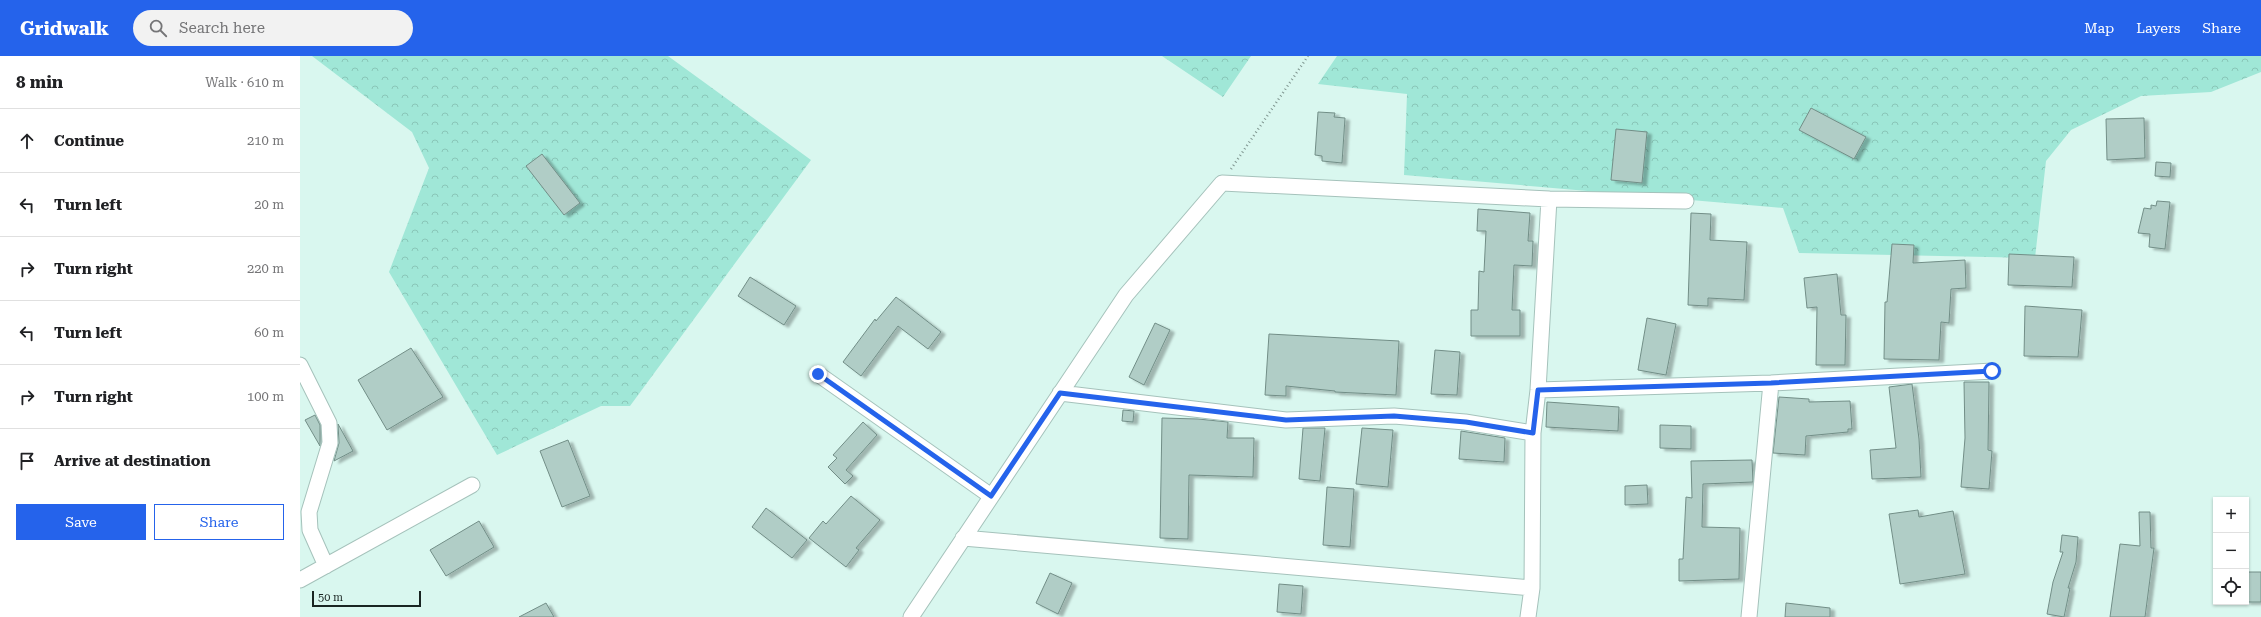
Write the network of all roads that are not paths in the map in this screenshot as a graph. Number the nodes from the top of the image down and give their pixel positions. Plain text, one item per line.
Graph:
1 (1549, 199) junction
2 (1686, 201) dead end
3 (300, 365) edge
4 (1992, 371) dead end
5 (818, 374) dead end
6 (1771, 383) junction
7 (1538, 390) junction
8 (1060, 393) junction
9 (1533, 433) junction
10 (472, 485) dead end
11 (991, 496) junction
12 (963, 538) junction
13 (326, 566) junction
14 (300, 580) edge
15 (1532, 588) junction
16 (910, 617) edge
17 (1528, 617) edge
18 (1749, 617) edge

1 - 2 street
1 - 7 street
1 - 8 street
3 - 13 street
4 - 6 street
5 - 11 street
6 - 7 street
6 - 18 street
7 - 9 street
8 - 9 street
8 - 11 street
9 - 15 street
10 - 13 street
11 - 12 street
12 - 15 street
12 - 16 street
13 - 14 street
15 - 17 street

